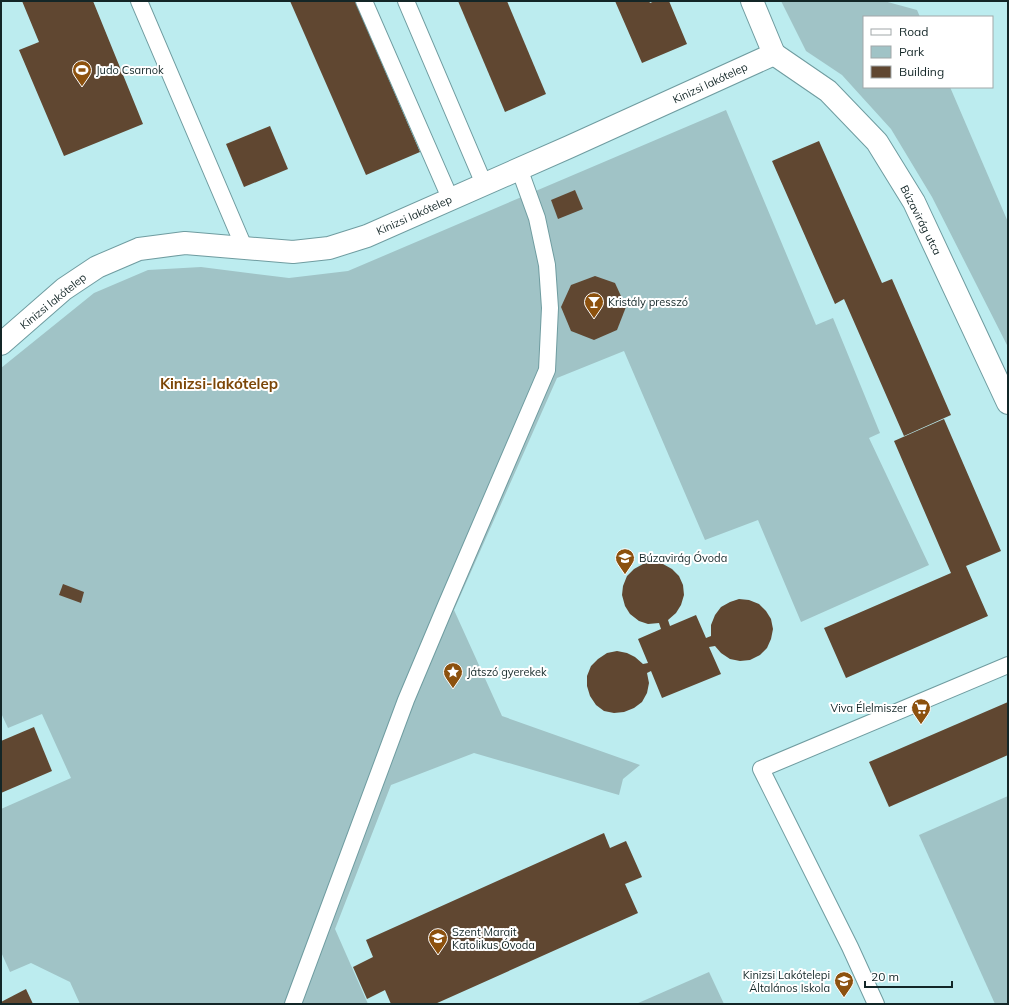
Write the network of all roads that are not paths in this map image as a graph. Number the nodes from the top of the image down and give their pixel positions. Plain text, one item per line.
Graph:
1 (139, 1) edge
2 (364, 1) edge
3 (406, 1) edge
4 (752, 1) edge
5 (774, 54) junction
6 (519, 168) junction
7 (484, 184) junction
8 (450, 198) junction
9 (244, 248) junction
10 (2, 341) edge
11 (1008, 403) edge
12 (1008, 665) edge
13 (293, 1004) edge
14 (876, 1004) edge

1 - 9 lane
2 - 8 lane
3 - 7 lane
4 - 5 street
5 - 6 street, Kinizsi lakótelep
5 - 11 street, Búzavirág utca
6 - 7 street, Kinizsi lakótelep
6 - 13 lane
7 - 8 street, Kinizsi lakótelep
8 - 9 street, Kinizsi lakótelep
9 - 10 street, Kinizsi lakótelep
12 - 14 lane

